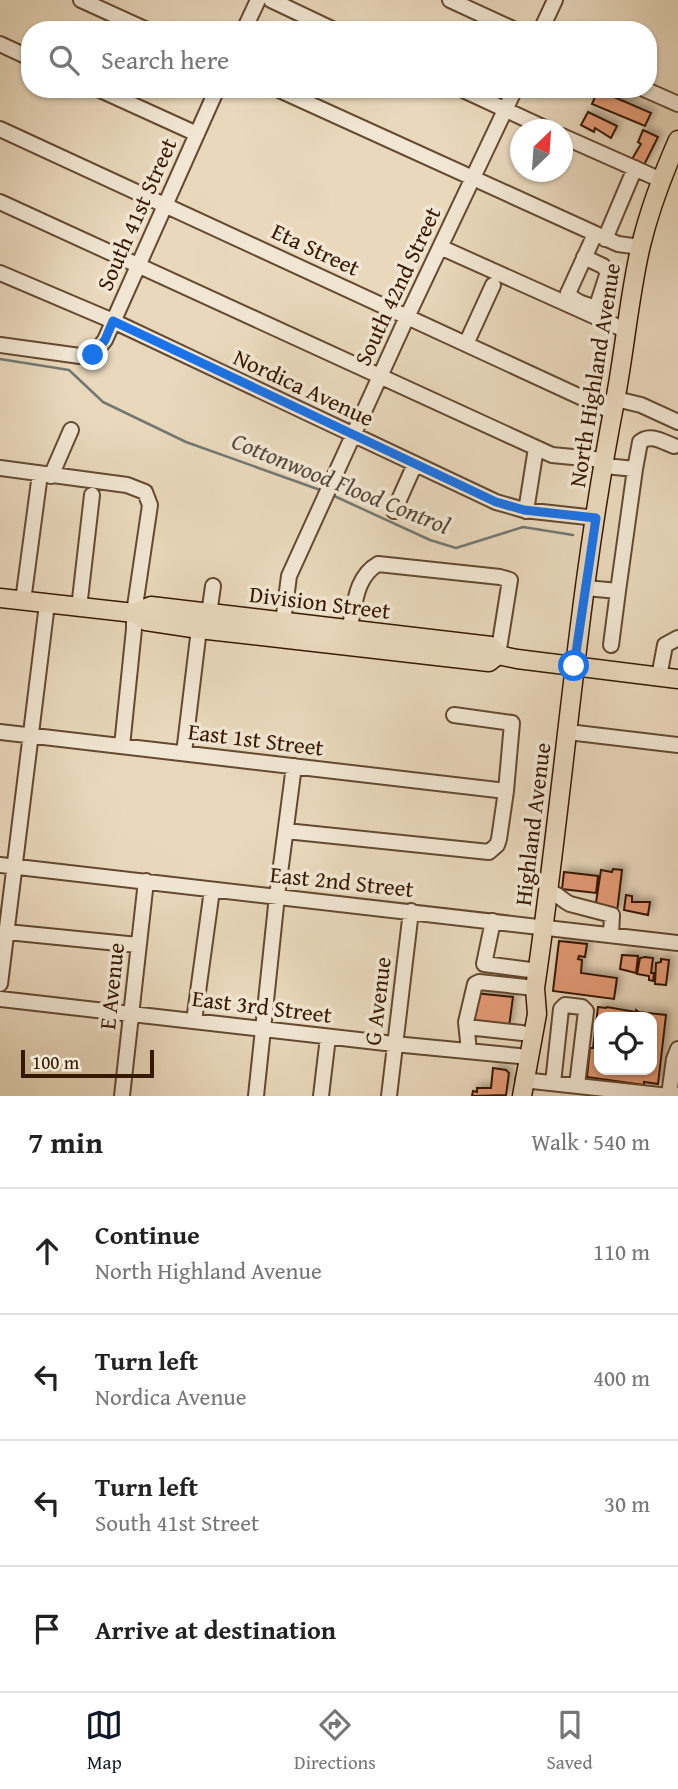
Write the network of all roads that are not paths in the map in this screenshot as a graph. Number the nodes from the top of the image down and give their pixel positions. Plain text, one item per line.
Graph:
1 (81, 0) edge
2 (258, 0) edge
3 (271, 0) edge
4 (450, 0) edge
5 (555, 0) edge
6 (127, 21) edge
7 (248, 21) edge
8 (315, 21) edge
9 (496, 21) edge
10 (545, 21) edge
11 (0, 44) edge
12 (21, 54) edge
13 (657, 95) edge
14 (118, 98) edge
15 (213, 98) edge
16 (296, 98) edge
17 (480, 98) edge
18 (511, 98) edge
19 (678, 104) edge
20 (506, 110) junction
21 (525, 119) edge
22 (0, 130) edge
23 (197, 134) junction
24 (678, 140) edge
25 (573, 141) edge
26 (635, 168) junction
27 (668, 174) edge
28 (471, 179) junction
29 (0, 202) edge
30 (166, 204) junction
31 (600, 236) junction
32 (440, 247) junction
33 (640, 247) junction
34 (584, 257) dead end
35 (138, 265) junction
36 (0, 273) edge
37 (493, 285) dead end
38 (407, 317) junction
39 (113, 321) junction
40 (625, 330) junction
41 (466, 344) junction
42 (0, 345) edge
43 (382, 376) junction
44 (614, 406) junction
45 (678, 422) edge
46 (71, 430) dead end
47 (354, 435) junction
48 (677, 444) edge
49 (536, 448) junction
50 (604, 463) junction
51 (415, 464) junction
52 (0, 468) edge
53 (635, 469) junction
54 (46, 475) junction
55 (92, 495) dead end
56 (394, 511) dead end
57 (526, 511) junction
58 (596, 518) junction
59 (213, 586) dead end
60 (586, 588) junction
61 (618, 591) junction
62 (0, 598) edge
63 (23, 601) junction
64 (47, 604) junction
65 (79, 608) junction
66 (134, 613) junction
67 (204, 621) junction
68 (283, 622) junction
69 (349, 630) junction
70 (678, 638) edge
71 (611, 645) dead end
72 (498, 655) junction
73 (574, 666) junction
74 (659, 677) junction
75 (678, 679) edge
76 (453, 715) dead end
77 (0, 732) edge
78 (568, 732) junction
79 (30, 736) junction
80 (678, 745) edge
81 (121, 746) junction
82 (184, 753) junction
83 (294, 766) junction
84 (506, 791) junction
85 (286, 831) junction
86 (7, 865) edge
87 (146, 881) junction
88 (212, 890) junction
89 (548, 891) junction
90 (277, 896) junction
91 (570, 904) junction
92 (411, 911) junction
93 (493, 920) junction
94 (544, 927) junction
95 (566, 929) junction
96 (7, 932) junction
97 (605, 934) junction
98 (678, 943) edge
99 (138, 945) junction
100 (537, 980) junction
101 (0, 984) edge
102 (0, 999) edge
103 (132, 1015) junction
104 (194, 1021) junction
105 (467, 1027) junction
106 (264, 1029) junction
107 (522, 1033) junction
108 (328, 1037) junction
109 (394, 1044) junction
110 (678, 1049) edge
111 (469, 1051) junction
112 (519, 1056) junction
113 (553, 1083) junction
114 (577, 1085) junction
115 (522, 1088) edge
116 (672, 1095) edge
117 (122, 1096) edge
118 (256, 1096) edge
119 (321, 1096) edge
120 (389, 1096) edge

1 - 6 street
2 - 7 street
3 - 8 street
4 - 9 street
5 - 10 street
11 - 12 street
13 - 19 street
14 - 23 street
15 - 23 street, South 41st Street
16 - 28 street
17 - 20 street
18 - 20 street, South 42nd Street
20 - 21 street
20 - 28 street, South 42nd Street
22 - 30 street, Eta Street
23 - 30 street, South 41st Street
24 - 27 main road, North Highland Avenue
25 - 26 street
26 - 27 street
26 - 31 street
27 - 33 main road, North Highland Avenue
28 - 31 street
28 - 32 street, South 42nd Street
29 - 35 street
30 - 35 street, South 41st Street
30 - 38 street, Eta Street
31 - 33 street
31 - 34 street
32 - 38 street, South 42nd Street
32 - 40 street
33 - 40 main road, North Highland Avenue
35 - 39 street, South 41st Street
35 - 43 street
36 - 39 street, Nordica Avenue
37 - 41 street
38 - 41 street, Eta Street
38 - 43 street, South 42nd Street
39 - 42 street, South 41st Street
39 - 47 street, Nordica Avenue
40 - 44 main road, North Highland Avenue
41 - 44 street, Eta Street
43 - 47 street, South 42nd Street
43 - 49 street
44 - 45 street, Eta Street
44 - 50 main road, North Highland Avenue
46 - 54 street
47 - 51 street, Nordica Avenue
47 - 68 street, South 42nd Street
48 - 53 street
49 - 50 street
49 - 57 street
50 - 53 street
50 - 58 main road, North Highland Avenue
51 - 56 street
51 - 57 street, Nordica Avenue
52 - 54 street
53 - 61 street
54 - 63 street
54 - 66 street
55 - 65 street
57 - 58 street, Nordica Avenue
58 - 60 main road, North Highland Avenue
59 - 67 street
60 - 61 street
60 - 73 main road, North Highland Avenue
61 - 71 street
62 - 63 main road, Division Street
63 - 64 main road, Division Street
64 - 65 main road, Division Street
64 - 79 street
65 - 66 main road, Division Street
66 - 67 main road, Division Street
66 - 81 street
67 - 68 main road, Division Street
67 - 72 main road, Division Street
67 - 82 street
68 - 69 main road, Division Street
69 - 72 main road, Division Street
69 - 72 street
70 - 74 street
72 - 73 main road, Division Street
73 - 74 main road, Division Street
73 - 78 main road, Highland Avenue
74 - 75 main road, Division Street
76 - 84 street
77 - 79 street, East 1st Street
78 - 80 street
78 - 89 main road, Highland Avenue
79 - 81 street, East 1st Street
79 - 86 street
81 - 82 street, East 1st Street
82 - 83 street, East 1st Street
83 - 84 street, East 1st Street
83 - 85 street
84 - 85 street
85 - 90 street
86 - 87 street, East 2nd Street
86 - 96 street
87 - 88 street, East 2nd Street
87 - 99 street, E Avenue
88 - 90 street, East 2nd Street
88 - 104 street
89 - 91 street
89 - 94 main road, Highland Avenue
90 - 92 street, East 2nd Street
90 - 106 street
91 - 95 street
91 - 97 street
92 - 93 street, East 2nd Street
92 - 109 street, G Avenue
93 - 94 street, East 2nd Street
93 - 100 street
94 - 95 street, East 2nd Street
94 - 100 main road, Highland Avenue
95 - 97 street, East 2nd Street
96 - 99 street
96 - 101 street
97 - 98 street, East 2nd Street
99 - 103 street, E Avenue
100 - 105 street
100 - 107 main road, Highland Avenue
100 - 115 main road, Highland Avenue
102 - 103 street, East 3rd Street
103 - 104 street, East 3rd Street
103 - 117 street, E Avenue
104 - 106 street, East 3rd Street
105 - 107 street
105 - 111 street
106 - 108 street, East 3rd Street
106 - 118 street
107 - 112 main road, Highland Avenue
108 - 109 street, East 3rd Street
108 - 119 street
109 - 111 street, East 3rd Street
109 - 120 street, G Avenue
110 - 116 street
111 - 112 street, East 3rd Street
112 - 115 main road, Highland Avenue
113 - 114 street
113 - 114 street
113 - 115 street
114 - 116 street

